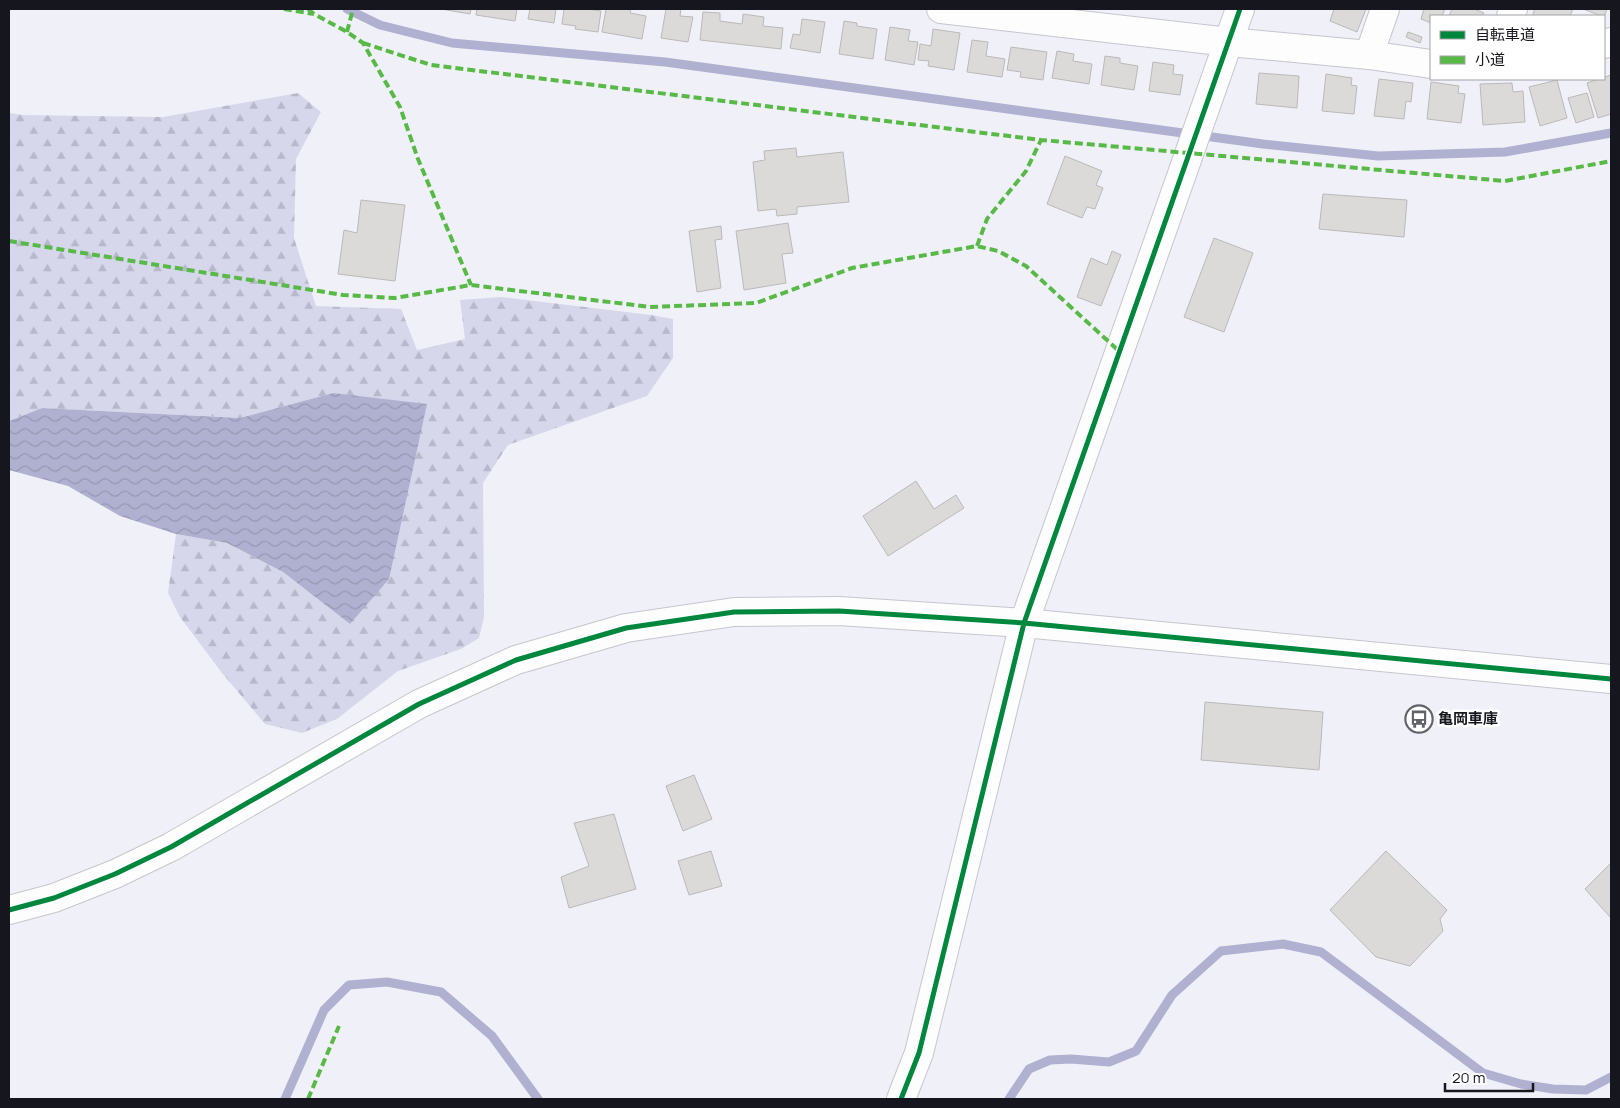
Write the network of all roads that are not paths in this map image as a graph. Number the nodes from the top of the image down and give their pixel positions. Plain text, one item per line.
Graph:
1 (941, 9) edge
2 (1240, 9) edge
3 (1385, 9) edge
4 (1095, 18) edge
5 (1229, 42) junction
6 (1369, 55) junction
7 (1430, 64) edge
8 (1024, 623) junction
9 (1611, 679) edge
10 (9, 910) edge
11 (901, 1099) edge

1 - 4 street
2 - 5 street
3 - 6 street
4 - 5 street
5 - 6 street
5 - 8 street
6 - 7 street
8 - 9 street
8 - 10 street
8 - 11 street

